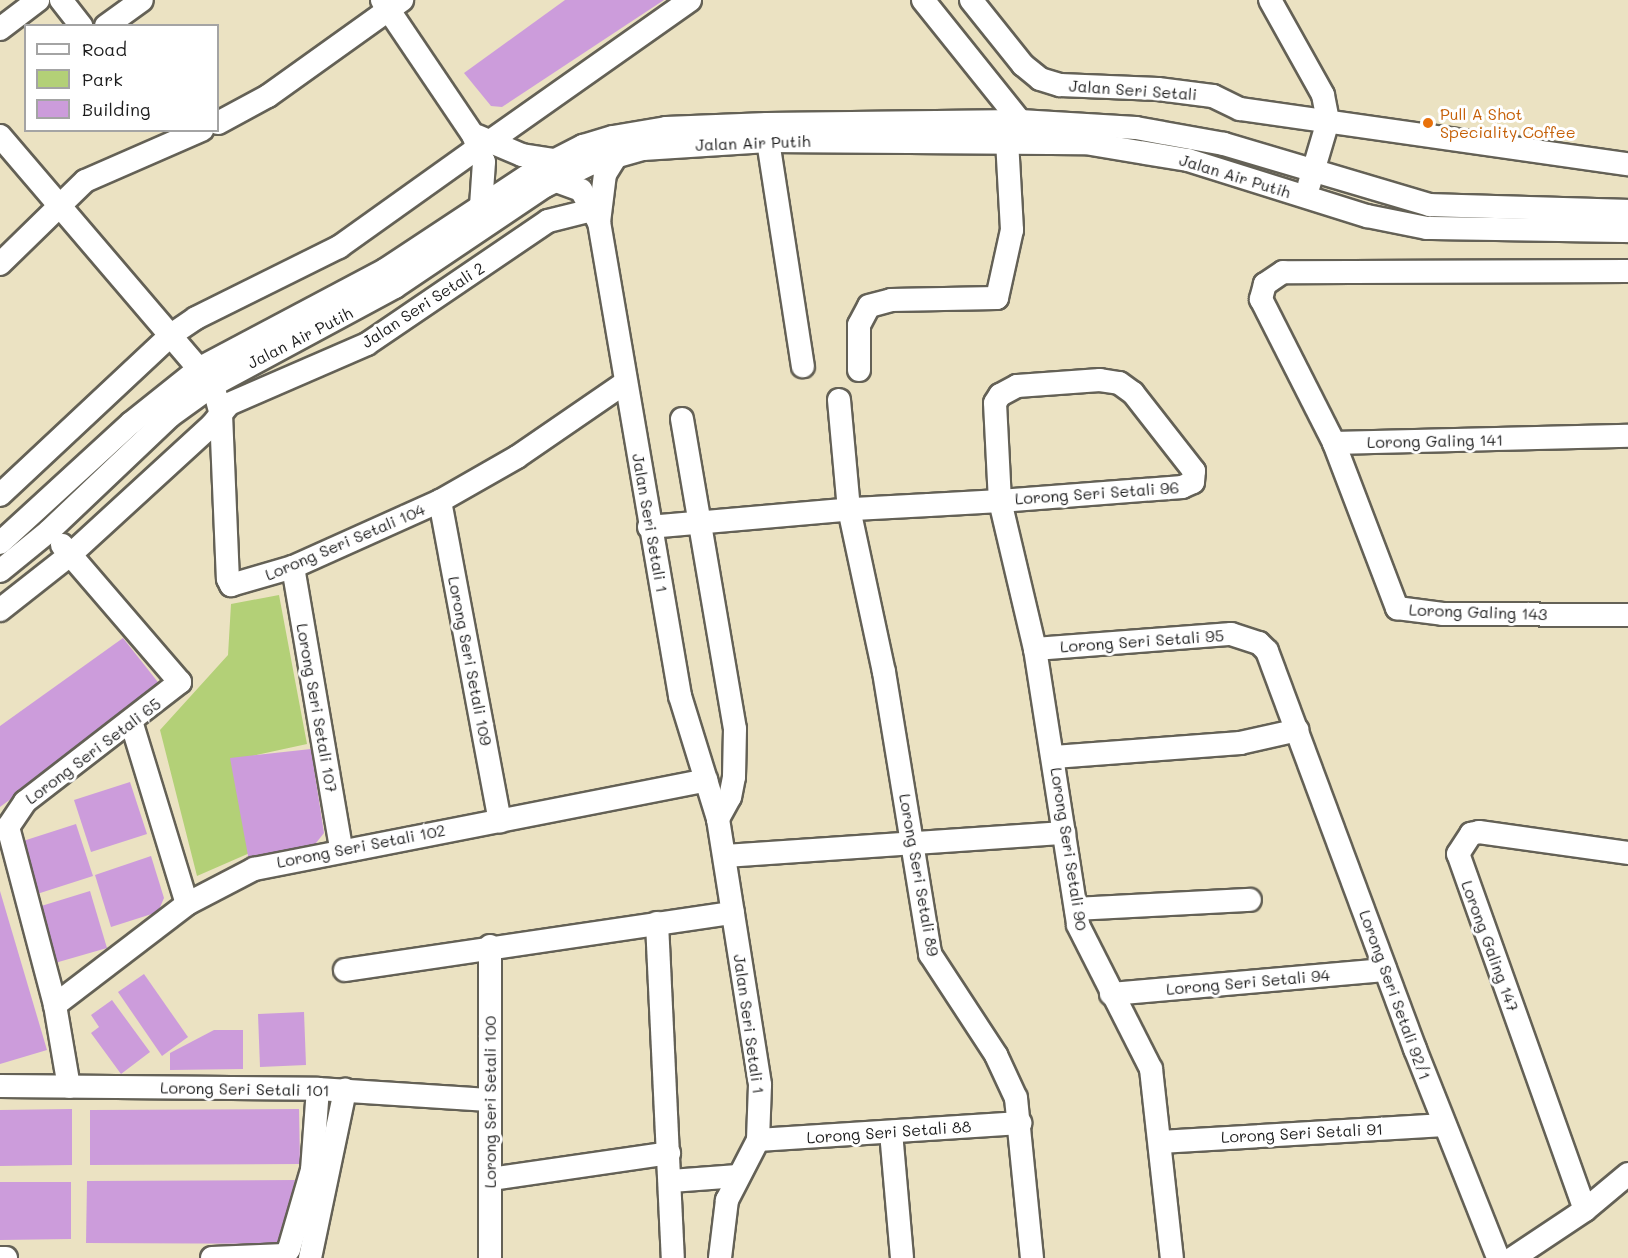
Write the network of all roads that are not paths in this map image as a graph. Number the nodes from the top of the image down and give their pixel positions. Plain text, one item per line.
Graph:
1 (38, 0) edge
2 (61, 0) edge
3 (142, 0) edge
4 (690, 0) edge
5 (923, 0) edge
6 (961, 0) edge
7 (971, 0) edge
8 (1270, 0) edge
9 (391, 4) edge
10 (939, 19) junction
11 (79, 24) edge
12 (109, 24) edge
13 (0, 29) edge
14 (1020, 121) junction
15 (219, 122) edge
16 (1327, 127) junction
17 (193, 132) edge
18 (0, 136) edge
19 (170, 137) edge
20 (480, 141) junction
21 (768, 141) junction
22 (1006, 141) junction
23 (617, 155) junction
24 (1274, 159) junction
25 (1628, 164) edge
26 (555, 170) junction
27 (1314, 171) junction
28 (1355, 184) junction
29 (1304, 196) junction
30 (60, 205) junction
31 (481, 206) junction
32 (1628, 211) edge
33 (595, 216) junction
34 (1524, 230) junction
35 (1628, 231) edge
36 (0, 264) edge
37 (1523, 269) junction
38 (1628, 271) edge
39 (171, 335) junction
40 (803, 366) dead end
41 (859, 370) dead end
42 (206, 377) junction
43 (626, 382) junction
44 (839, 400) dead end
45 (221, 414) junction
46 (682, 419) dead end
47 (1628, 436) edge
48 (1334, 443) junction
49 (1193, 482) joint
50 (0, 495) edge
51 (440, 501) junction
52 (1000, 501) junction
53 (849, 509) junction
54 (701, 522) junction
55 (649, 526) junction
56 (49, 531) junction
57 (0, 543) edge
58 (70, 555) junction
59 (293, 567) junction
60 (0, 570) edge
61 (0, 610) edge
62 (1628, 615) edge
63 (1035, 649) junction
64 (131, 721) junction
65 (1298, 730) junction
66 (1054, 757) junction
67 (706, 780) junction
68 (718, 819) junction
69 (500, 821) junction
70 (1064, 834) junction
71 (911, 842) junction
72 (341, 849) junction
73 (1628, 853) edge
74 (724, 856) junction
75 (1250, 900) dead end
76 (187, 904) junction
77 (1076, 909) junction
78 (734, 913) junction
79 (657, 923) junction
80 (490, 946) junction
81 (345, 970) dead end
82 (1385, 970) junction
83 (1111, 994) junction
84 (55, 1005) junction
85 (0, 1086) edge
86 (69, 1087) junction
87 (318, 1089) junction
88 (345, 1090) junction
89 (489, 1100) junction
90 (1020, 1123) junction
91 (1444, 1125) junction
92 (891, 1132) junction
93 (758, 1140) junction
94 (1160, 1142) junction
95 (669, 1153) junction
96 (1628, 1174) edge
97 (738, 1176) junction
98 (491, 1179) junction
99 (671, 1181) junction
100 (1585, 1210) junction
101 (0, 1258) edge
102 (6, 1258) edge
103 (212, 1258) edge
104 (310, 1258) edge
105 (490, 1258) edge
106 (673, 1258) edge
107 (720, 1258) edge
108 (730, 1258) edge
109 (902, 1258) edge
110 (1032, 1258) edge
111 (1172, 1258) edge
112 (1498, 1258) edge
113 (1513, 1258) edge

1 - 13 street
2 - 11 street
3 - 12 street
4 - 20 street
5 - 10 street
6 - 10 street
7 - 16 street, Jalan Seri Setali
8 - 16 street
9 - 15 street
9 - 20 street
10 - 14 street
14 - 24 street, Jalan Air Putih
14 - 26 street, Jalan Air Putih
16 - 24 street
16 - 25 street, Jalan Seri Setali
16 - 27 street
16 - 28 street
17 - 19 street
18 - 30 street
19 - 30 street
20 - 26 street, Jalan Seri Setali 1
20 - 31 street
20 - 39 street
21 - 22 street, Jalan Air Putih
21 - 23 street, Jalan Air Putih
21 - 40 street
22 - 29 street, Jalan Air Putih
22 - 41 street
23 - 26 street, Jalan Air Putih
23 - 33 street, Jalan Seri Setali 1
24 - 27 street, Jalan Air Putih
26 - 31 street, Jalan Air Putih
26 - 33 street, Jalan Seri Setali 1
26 - 42 street, Jalan Air Putih
27 - 28 street, Jalan Air Putih
27 - 29 street
28 - 32 street, Jalan Air Putih
29 - 34 street, Jalan Air Putih
30 - 36 street
30 - 39 street
31 - 42 street, Jalan Air Putih
33 - 43 street, Jalan Seri Setali 1
33 - 45 street, Jalan Seri Setali 2
34 - 35 street, Jalan Air Putih
34 - 37 street
37 - 38 street
37 - 48 street
39 - 42 street
39 - 50 street
42 - 45 street, Lorong Seri Setali 104
42 - 56 street, Jalan Air Putih
42 - 57 street, Jalan Air Putih
43 - 51 street, Lorong Seri Setali 104
43 - 55 street, Jalan Seri Setali 1
44 - 53 street, Lorong Seri Setali 89
45 - 58 street, Jalan Seri Setali 2
45 - 59 street, Lorong Seri Setali 104
46 - 54 street
47 - 48 street, Lorong Galing 141
48 - 62 street, Lorong Galing 143
49 - 52 street, Lorong Seri Setali 96
49 - 52 street, Lorong Seri Setali 90
51 - 59 street, Lorong Seri Setali 104
51 - 69 street, Lorong Seri Setali 109
52 - 53 street, Lorong Seri Setali 96
52 - 63 street, Lorong Seri Setali 90
53 - 54 street, Lorong Seri Setali 96
53 - 71 street, Lorong Seri Setali 89
54 - 55 street, Lorong Seri Setali 96
54 - 68 street
55 - 67 street, Jalan Seri Setali 1
56 - 58 street, Lorong Seri Setali 65
56 - 60 street, Jalan Air Putih
58 - 61 street, Jalan Seri Setali 2
58 - 64 street, Lorong Seri Setali 65
59 - 72 street, Lorong Seri Setali 107
63 - 65 street, Lorong Seri Setali 95
63 - 66 street, Lorong Seri Setali 90
64 - 76 street
64 - 84 street, Lorong Seri Setali 65
65 - 66 street
65 - 82 street, Lorong Seri Setali 92/1
66 - 70 street, Lorong Seri Setali 90
67 - 68 street, Jalan Seri Setali 1
67 - 69 street, Lorong Seri Setali 102
68 - 74 street, Jalan Seri Setali 1
69 - 72 street, Lorong Seri Setali 102
70 - 71 street
70 - 77 street, Lorong Seri Setali 90
71 - 74 street
71 - 90 street, Lorong Seri Setali 89
72 - 76 street, Lorong Seri Setali 102
73 - 100 street, Lorong Galing 147
74 - 78 street, Jalan Seri Setali 1
75 - 77 street
76 - 84 street, Lorong Seri Setali 102
77 - 83 street, Lorong Seri Setali 90
78 - 79 street
78 - 93 street, Jalan Seri Setali 1
79 - 80 street
79 - 95 street
80 - 81 street
80 - 89 street, Lorong Seri Setali 100
82 - 83 street, Lorong Seri Setali 94
82 - 91 street, Lorong Seri Setali 92/1
83 - 94 street, Lorong Seri Setali 90
84 - 86 street, Lorong Seri Setali 65
85 - 86 street, Lorong Seri Setali 101
86 - 87 street, Lorong Seri Setali 101
87 - 88 street, Lorong Seri Setali 101
87 - 103 street
88 - 89 street, Lorong Seri Setali 101
88 - 104 street
89 - 98 street, Lorong Seri Setali 100
90 - 92 street, Lorong Seri Setali 88
90 - 110 street, Lorong Seri Setali 89
91 - 94 street, Lorong Seri Setali 91
91 - 112 street, Lorong Seri Setali 92/1
92 - 93 street, Lorong Seri Setali 88
92 - 109 street
93 - 97 street, Jalan Seri Setali 1
94 - 111 street, Lorong Seri Setali 90
95 - 98 street
95 - 99 street
96 - 100 street
97 - 99 street
97 - 107 street, Jalan Seri Setali 1
98 - 105 street, Lorong Seri Setali 100
99 - 106 street
100 - 113 street
101 - 102 street
107 - 108 street

